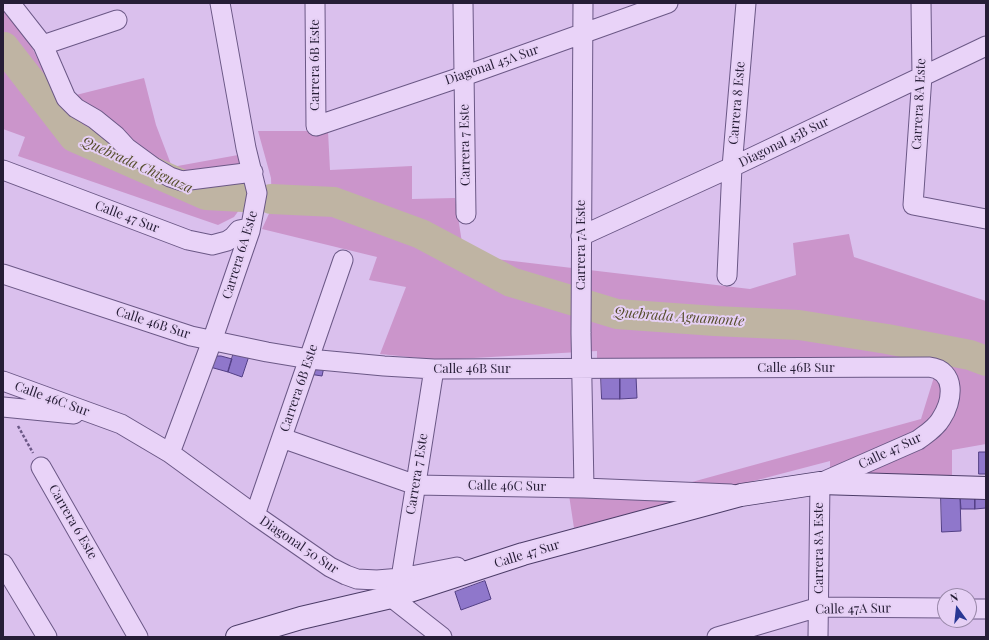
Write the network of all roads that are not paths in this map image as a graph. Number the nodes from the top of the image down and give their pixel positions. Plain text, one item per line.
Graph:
1 (10, 3) edge
2 (220, 3) edge
3 (315, 3) edge
4 (462, 3) edge
5 (583, 3) edge
6 (668, 3) edge
7 (746, 3) edge
8 (922, 3) edge
9 (117, 20) dead end
10 (583, 33) junction
11 (42, 45) junction
12 (986, 46) edge
13 (464, 76) junction
14 (922, 76) junction
15 (316, 126) joint
16 (732, 167) junction
17 (3, 170) edge
18 (252, 172) junction
19 (466, 214) dead end
20 (986, 219) edge
21 (250, 231) junction
22 (581, 236) junction
23 (343, 260) dead end
24 (3, 274) edge
25 (727, 276) dead end
26 (212, 341) junction
27 (309, 359) junction
28 (582, 368) junction
29 (434, 369) junction
30 (949, 380) joint
31 (3, 381) edge
32 (5, 408) edge
33 (102, 417) junction
34 (282, 438) junction
35 (170, 453) junction
36 (41, 467) road end
37 (820, 483) junction
38 (416, 484) junction
39 (584, 488) junction
40 (986, 488) edge
41 (741, 495) junction
42 (255, 515) junction
43 (3, 564) edge
44 (396, 588) junction
45 (818, 607) junction
46 (937, 608) edge
47 (249, 635) edge
48 (46, 637) edge
49 (138, 637) edge
50 (442, 637) edge
51 (717, 637) edge
52 (818, 637) edge

1 - 11 street
2 - 18 street, Carrera 6A Este
3 - 15 street, Carrera 6B Este
4 - 13 street, Carrera 7 Este
5 - 10 street, Carrera 7A Este
6 - 10 street, Diagonal 45A Sur
7 - 16 street, Carrera 8 Este
8 - 14 street, Carrera 8A Este
9 - 11 street
10 - 13 street, Diagonal 45A Sur
10 - 22 street, Carrera 7A Este
11 - 18 street
12 - 14 street, Diagonal 45B Sur
13 - 15 street, Diagonal 45A Sur
13 - 19 street, Carrera 7 Este
14 - 16 street, Diagonal 45B Sur
14 - 20 street, Carrera 8A Este
16 - 22 street, Diagonal 45B Sur
16 - 25 street, Carrera 8 Este
17 - 21 street, Calle 47 Sur
18 - 21 street, Carrera 6A Este
21 - 26 street, Carrera 6A Este
22 - 28 street, Carrera 7A Este
23 - 27 street, Carrera 6B Este
24 - 26 street, Calle 46B Sur
26 - 27 street, Calle 46B Sur
26 - 35 street, Carrera 6A Este
27 - 29 street, Calle 46B Sur
27 - 34 street, Carrera 6B Este
28 - 29 street, Calle 46B Sur
28 - 30 street, Calle 46B Sur
28 - 39 street, Carrera 7A Este
29 - 38 street, Carrera 7 Este
30 - 37 street, Calle 47 Sur
31 - 33 street, Calle 46C Sur
32 - 33 street
33 - 35 street, Diagonal 50 Sur
34 - 38 street, Calle 46C Sur
34 - 42 street, Carrera 6B Este
35 - 42 street, Diagonal 50 Sur
36 - 49 street, Carrera 6 Este
37 - 40 street, Calle 47 Sur
37 - 41 street, Calle 47 Sur
37 - 45 street, Carrera 8A Este
38 - 39 street, Calle 46C Sur
38 - 44 street, Carrera 7 Este
39 - 41 street, Calle 46C Sur
41 - 44 street, Calle 47 Sur
42 - 44 street, Diagonal 50 Sur
43 - 48 street
44 - 47 street, Calle 47 Sur
44 - 50 street
45 - 46 street, Calle 47A Sur
45 - 51 street, Calle 47A Sur
45 - 52 street, Carrera 8A Este

